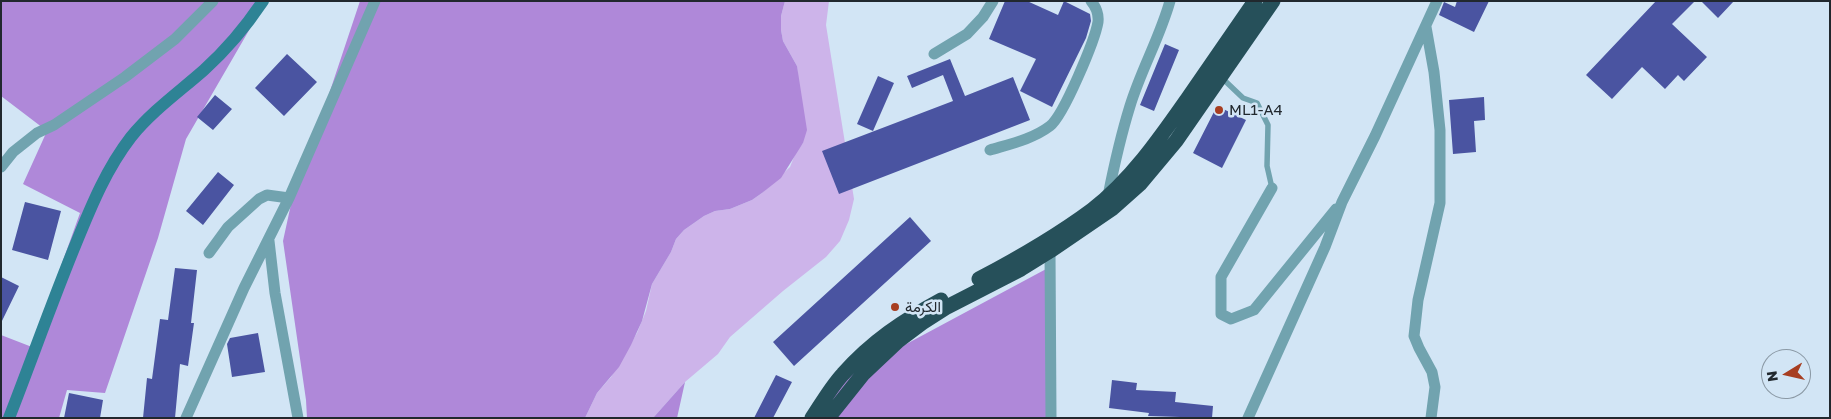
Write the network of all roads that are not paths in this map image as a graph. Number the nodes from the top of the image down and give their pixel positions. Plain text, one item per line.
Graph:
1 (213, 1) edge
2 (263, 1) edge
3 (375, 1) edge
4 (993, 1) edge
5 (1091, 1) edge
6 (1170, 1) edge
7 (1255, 1) edge
8 (1273, 1) edge
9 (1437, 1) edge
10 (1426, 27) junction
11 (934, 54) dead end
12 (1221, 77) junction
13 (990, 150) dead end
14 (1, 167) edge
15 (1272, 188) joint
16 (1108, 196) junction
17 (288, 198) junction
18 (1342, 202) junction
19 (268, 241) junction
20 (1050, 251) junction
21 (209, 253) dead end
22 (10, 418) edge
23 (186, 418) edge
24 (298, 418) edge
25 (812, 418) edge
26 (828, 418) edge
27 (1051, 418) edge
28 (1248, 418) edge
29 (1431, 418) edge

1 - 14 street
2 - 22 main road
3 - 17 street
4 - 11 street
5 - 13 street
6 - 16 street
7 - 16 highway
8 - 12 highway
9 - 10 street
10 - 18 street
10 - 29 street
12 - 15 lane
12 - 20 highway
15 - 18 street
16 - 25 highway
17 - 19 street
17 - 21 street
18 - 28 street
19 - 23 street
19 - 24 street
20 - 26 highway
20 - 27 street

